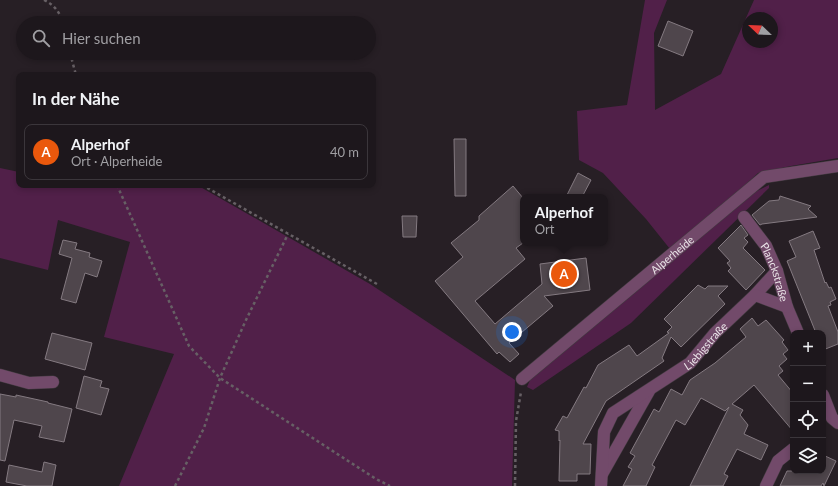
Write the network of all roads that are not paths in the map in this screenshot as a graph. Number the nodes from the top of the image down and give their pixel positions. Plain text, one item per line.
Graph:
1 (838, 166) edge
2 (744, 217) dead end
3 (777, 271) junction
4 (755, 296) junction
5 (788, 308) junction
6 (797, 330) edge
7 (0, 375) edge
8 (522, 379) road end
9 (53, 382) dead end
10 (650, 388) junction
11 (825, 402) edge
12 (831, 422) edge
13 (790, 451) edge
14 (601, 482) edge
15 (766, 486) edge

1 - 8 street, Alperheide
2 - 3 street, Planckstraße
3 - 4 street, Liebigstraße
3 - 5 street, Planckstraße
4 - 5 street
4 - 10 street, Liebigstraße
5 - 6 street, Planckstraße
7 - 9 street
10 - 14 street, Liebigstraße
10 - 14 street, Liebigstraße
11 - 12 street
13 - 15 street

